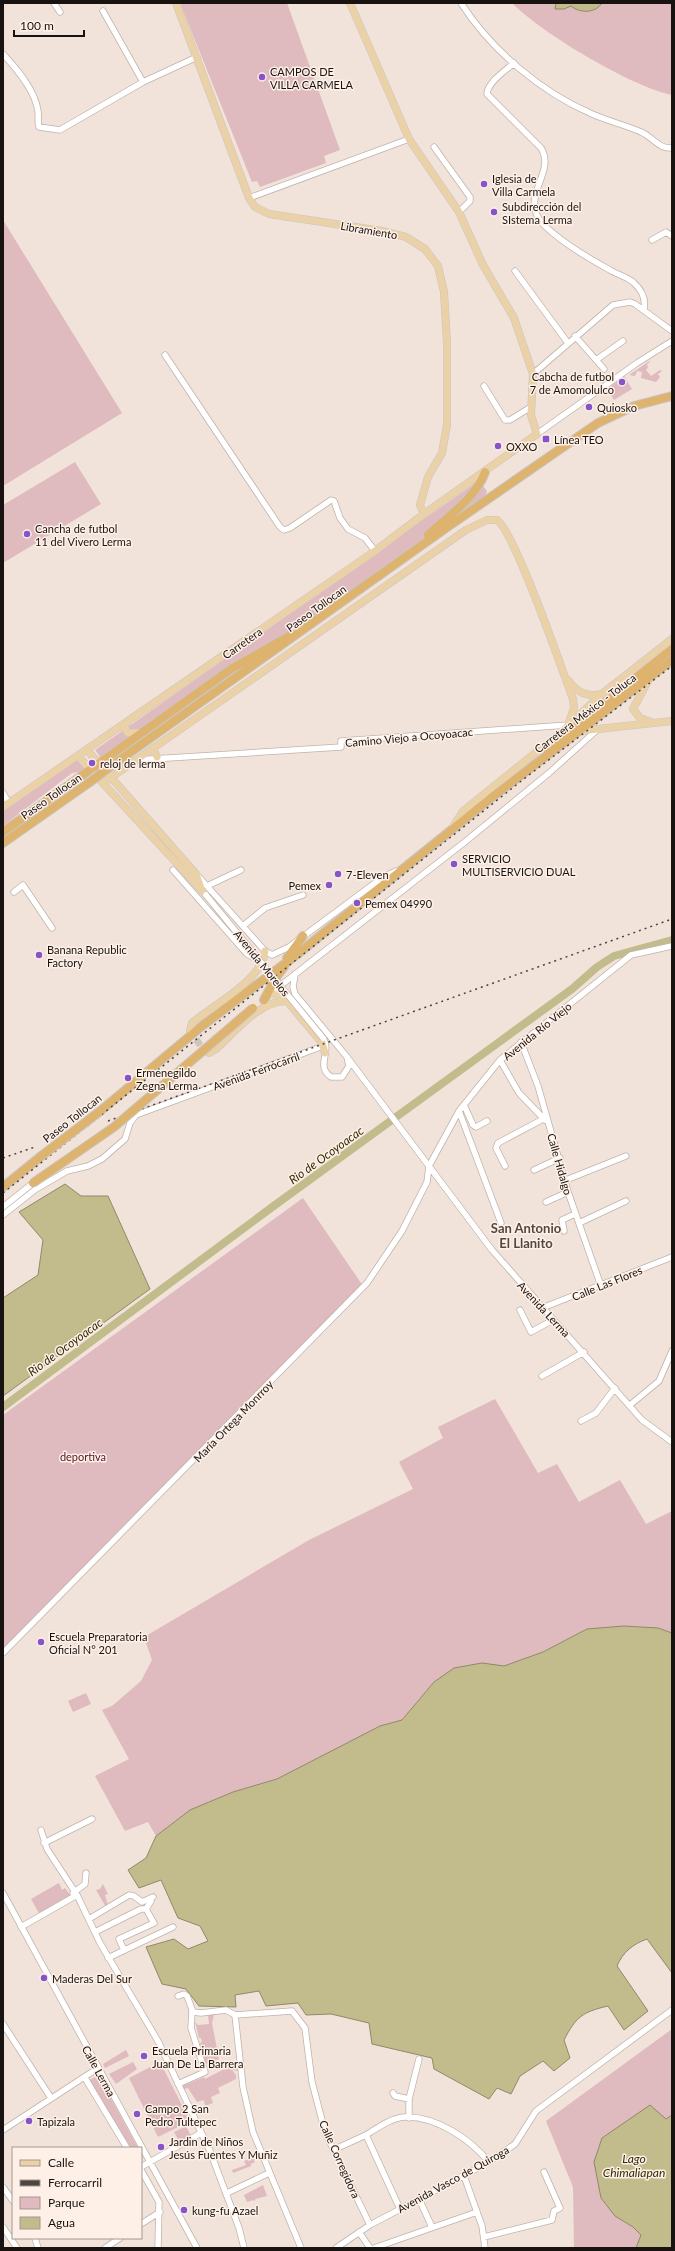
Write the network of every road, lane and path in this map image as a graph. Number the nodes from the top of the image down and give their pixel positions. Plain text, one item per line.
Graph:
1 (54, 3) edge
2 (176, 3) edge
3 (350, 3) edge
4 (461, 3) edge
5 (103, 11) dead end
6 (60, 12) dead end
7 (3, 54) edge
8 (197, 57) junction
9 (514, 63) junction
10 (143, 82) junction
11 (409, 139) junction
12 (434, 147) dead end
13 (672, 148) edge
14 (249, 198) junction
15 (459, 212) junction
16 (672, 236) edge
17 (652, 240) dead end
18 (515, 271) dead end
19 (644, 310) junction
20 (672, 331) edge
21 (575, 336) junction
22 (623, 341) dead end
23 (672, 341) edge
24 (568, 343) junction
25 (165, 355) dead end
26 (596, 360) junction
27 (604, 369) dead end
28 (533, 374) junction
29 (484, 386) dead end
30 (672, 396) edge
31 (647, 401) junction
32 (672, 401) edge
33 (531, 407) junction
34 (537, 434) junction
35 (485, 472) junction
36 (424, 514) junction
37 (375, 551) junction
38 (401, 561) junction
39 (309, 626) junction
40 (672, 639) edge
41 (672, 649) edge
42 (672, 660) edge
43 (564, 673) junction
44 (650, 676) junction
45 (602, 694) junction
46 (672, 721) edge
47 (657, 723) junction
48 (126, 724) junction
49 (568, 725) junction
50 (598, 729) junction
51 (579, 731) junction
52 (140, 733) junction
53 (153, 748) junction
54 (87, 750) junction
55 (78, 756) junction
56 (157, 757) junction
57 (136, 760) junction
58 (100, 764) junction
59 (92, 770) junction
60 (111, 777) junction
61 (511, 782) junction
62 (103, 783) junction
63 (118, 785) junction
64 (111, 791) junction
65 (3, 793) edge
66 (6, 805) edge
67 (451, 830) junction
68 (3, 832) edge
69 (3, 843) edge
70 (404, 867) junction
71 (173, 870) dead end
72 (241, 870) dead end
73 (205, 891) junction
74 (14, 892) dead end
75 (304, 895) dead end
76 (243, 926) junction
77 (52, 928) dead end
78 (303, 936) junction
79 (672, 946) edge
80 (265, 953) junction
81 (295, 956) junction
82 (280, 966) junction
83 (294, 974) junction
84 (271, 993) junction
85 (264, 1000) junction
86 (287, 1001) junction
87 (190, 1031) dead end
88 (521, 1042) junction
89 (324, 1045) junction
90 (203, 1049) dead end
91 (341, 1050) junction
92 (346, 1057) junction
93 (500, 1060) junction
94 (359, 1074) junction
95 (342, 1077) junction
96 (464, 1105) junction
97 (459, 1111) junction
98 (546, 1120) junction
99 (487, 1121) dead end
100 (626, 1156) dead end
101 (560, 1158) junction
102 (429, 1166) junction
103 (505, 1166) dead end
104 (534, 1170) dead end
105 (566, 1180) junction
106 (33, 1183) joint
107 (3, 1187) edge
108 (568, 1192) junction
109 (626, 1201) dead end
110 (546, 1202) dead end
111 (3, 1207) edge
112 (576, 1214) junction
113 (3, 1215) edge
114 (501, 1223) dead end
115 (579, 1223) junction
116 (564, 1231) dead end
117 (672, 1256) edge
118 (601, 1286) junction
119 (542, 1308) junction
120 (520, 1310) dead end
121 (553, 1320) junction
122 (672, 1351) edge
123 (584, 1352) junction
124 (542, 1376) dead end
125 (615, 1388) junction
126 (630, 1405) junction
127 (581, 1421) dead end
128 (672, 1442) edge
129 (3, 1652) edge
130 (92, 1819) dead end
131 (42, 1830) dead end
132 (44, 1843) junction
133 (86, 1873) dead end
134 (3, 1893) edge
135 (75, 1894) junction
136 (146, 1909) junction
137 (89, 1919) junction
138 (21, 1927) junction
139 (173, 1927) dead end
140 (95, 1932) junction
141 (124, 1950) junction
142 (108, 1958) junction
143 (178, 1996) dead end
144 (672, 2010) edge
145 (192, 2011) junction
146 (233, 2013) junction
147 (3, 2024) edge
148 (419, 2060) dead end
149 (98, 2068) junction
150 (210, 2073) dead end
151 (85, 2078) junction
152 (178, 2085) junction
153 (393, 2093) dead end
154 (51, 2098) junction
155 (409, 2099) junction
156 (409, 2118) junction
157 (3, 2130) edge
158 (201, 2133) junction
159 (366, 2135) junction
160 (126, 2147) edge
161 (142, 2147) edge
162 (142, 2148) edge
163 (333, 2150) junction
164 (150, 2162) junction
165 (489, 2162) junction
166 (142, 2166) edge
167 (142, 2172) edge
168 (544, 2172) dead end
169 (269, 2173) junction
170 (464, 2176) junction
171 (3, 2187) edge
172 (226, 2193) junction
173 (169, 2196) junction
174 (419, 2199) junction
175 (12, 2200) edge
176 (159, 2202) junction
177 (400, 2209) junction
178 (160, 2212) junction
179 (477, 2212) junction
180 (142, 2223) edge
181 (370, 2225) junction
182 (3, 2227) edge
183 (432, 2227) junction
184 (359, 2232) junction
185 (484, 2237) junction
186 (118, 2239) edge
187 (17, 2248) edge
188 (105, 2248) edge
189 (158, 2248) edge
190 (197, 2248) edge
191 (244, 2248) edge
192 (301, 2248) edge
193 (336, 2248) edge
194 (370, 2248) edge
195 (376, 2248) edge
196 (485, 2248) edge

1 - 6 street
2 - 8 main road, Libramiento
3 - 11 main road
4 - 9 street
5 - 10 street
7 - 10 street
8 - 10 street
8 - 14 main road, Libramiento
9 - 13 street
9 - 19 street
11 - 14 street
11 - 15 main road
12 - 15 street
14 - 36 main road, Libramiento
15 - 28 main road
16 - 17 street
18 - 24 street
19 - 20 street
19 - 21 street
21 - 24 street
21 - 26 street
22 - 26 street
23 - 34 street
24 - 28 street
25 - 37 street
26 - 27 street
28 - 33 main road
29 - 33 street
30 - 31 highway
31 - 32 highway
31 - 38 highway, Paseo Tollocan
33 - 34 main road
34 - 35 main road, Carretera
35 - 36 main road, Carretera
35 - 38 highway
36 - 37 main road, Carretera
37 - 48 main road, Carretera
38 - 39 highway, Paseo Tollocan
39 - 52 highway
39 - 69 highway, Paseo Tollocan, bridge
40 - 45 main road
41 - 61 highway
42 - 44 highway, Carretera México - Toluca
43 - 45 main road
43 - 49 main road
43 - 53 main road
44 - 47 main road
44 - 51 highway, Carretera México - Toluca
45 - 49 main road
46 - 47 main road
47 - 50 main road
48 - 52 main road
48 - 54 main road, Carretera
49 - 56 street, Camino Viejo a Ocoyoacac
49 - 67 main road
50 - 51 main road
50 - 83 street
51 - 61 highway, Carretera México - Toluca
52 - 58 highway
53 - 56 main road
53 - 57 main road
54 - 55 main road, Carretera
54 - 58 main road
55 - 59 main road, Avenida Morelos
55 - 66 main road, Carretera
56 - 57 street, Camino Viejo a Ocoyoacac
57 - 60 main road
58 - 59 highway
58 - 60 main road
59 - 62 main road, Avenida Morelos
59 - 68 highway
60 - 62 main road
60 - 63 main road
61 - 67 highway, Paseo Tollocan
62 - 64 main road, Avenida Morelos
63 - 64 main road
63 - 73 main road
64 - 73 main road, Avenida Morelos
65 - 66 street
67 - 70 highway, Paseo Tollocan
70 - 78 street, Avenida Morelos
70 - 81 highway, Paseo Tollocan
71 - 80 street
72 - 73 street
73 - 76 street, Avenida Morelos
73 - 89 street, Avenida Morelos, bridge
74 - 77 street
75 - 76 street
76 - 80 street, Avenida Morelos
78 - 80 street, Avenida Morelos
78 - 82 highway
79 - 88 street, Avenida Río Viejo
80 - 87 main road
81 - 82 highway, Paseo Tollocan
81 - 85 highway
82 - 107 highway, Paseo Tollocan, bridge
83 - 84 street
83 - 91 street, Avenida Morelos
84 - 85 highway
84 - 86 main road
85 - 106 highway, bridge
86 - 89 main road
86 - 90 main road
88 - 93 street, Avenida Río Viejo
88 - 98 street, Calle Hidalgo
89 - 91 street
89 - 95 street
89 - 113 street, Avenida Ferrocarril
91 - 92 street, Avenida Morelos
92 - 94 street, Avenida Morelos
92 - 95 street
93 - 96 street, Avenida Río Viejo
93 - 98 street
94 - 95 street
94 - 102 street
96 - 97 street, Avenida Río Viejo
96 - 99 street
97 - 102 street, Avenida Río Viejo
97 - 114 street
98 - 101 street, Calle Hidalgo
98 - 103 street
100 - 105 street
101 - 104 street
101 - 105 street, Calle Hidalgo
102 - 119 street, Avenida Lerma
102 - 129 street, María Ortega Monrroy
105 - 108 street, Calle Hidalgo
106 - 111 street
108 - 110 street
108 - 112 street, Calle Hidalgo
109 - 115 street
112 - 115 street, Calle Hidalgo
112 - 116 street
115 - 118 street, Calle Hidalgo
117 - 118 street, Calle Las Flores
118 - 119 street, Calle Las Flores
119 - 121 street, Avenida Lerma
120 - 121 street
121 - 123 street, Avenida Lerma
122 - 126 street
123 - 124 street
123 - 125 street, Avenida Lerma
125 - 126 street, Avenida Lerma
125 - 127 street
126 - 128 street, Avenida Lerma
130 - 132 street
131 - 132 street
132 - 135 street
133 - 135 street
134 - 138 street, Calle Lerma
135 - 137 street
135 - 138 street
136 - 137 street
136 - 140 street
136 - 141 street
137 - 140 street
138 - 149 street, Calle Lerma
139 - 141 street
140 - 142 street
141 - 142 street
142 - 152 street
143 - 145 street
144 - 165 street, Avenida Vasco de Quiroga
145 - 146 street
145 - 152 street
146 - 163 street, Calle Corregidora
146 - 169 street
147 - 154 street
148 - 155 street
149 - 151 street
149 - 161 street, Calle Lerma
150 - 152 street
151 - 154 street
151 - 160 street
152 - 158 street
153 - 155 street
154 - 157 street
155 - 156 street
156 - 159 street
156 - 165 street
158 - 164 street
158 - 172 street
159 - 163 street
159 - 177 street
162 - 164 street, Calle Lerma
163 - 181 street, Calle Corregidora
164 - 166 street
164 - 173 street, Calle Lerma
165 - 170 street, Avenida Vasco de Quiroga
167 - 176 street
168 - 185 street
169 - 172 street
169 - 192 street
170 - 174 street, Avenida Vasco de Quiroga
170 - 179 street
171 - 175 street
172 - 191 street
173 - 176 street
173 - 190 street, Calle Lerma
174 - 177 street, Avenida Vasco de Quiroga
174 - 183 street
176 - 178 street
177 - 181 street, Avenida Vasco de Quiroga
178 - 180 street
178 - 189 street
179 - 183 street
179 - 185 street
181 - 184 street, Avenida Vasco de Quiroga
182 - 187 street
183 - 195 street
184 - 193 street, Avenida Vasco de Quiroga
184 - 194 street
185 - 196 street
186 - 188 street

